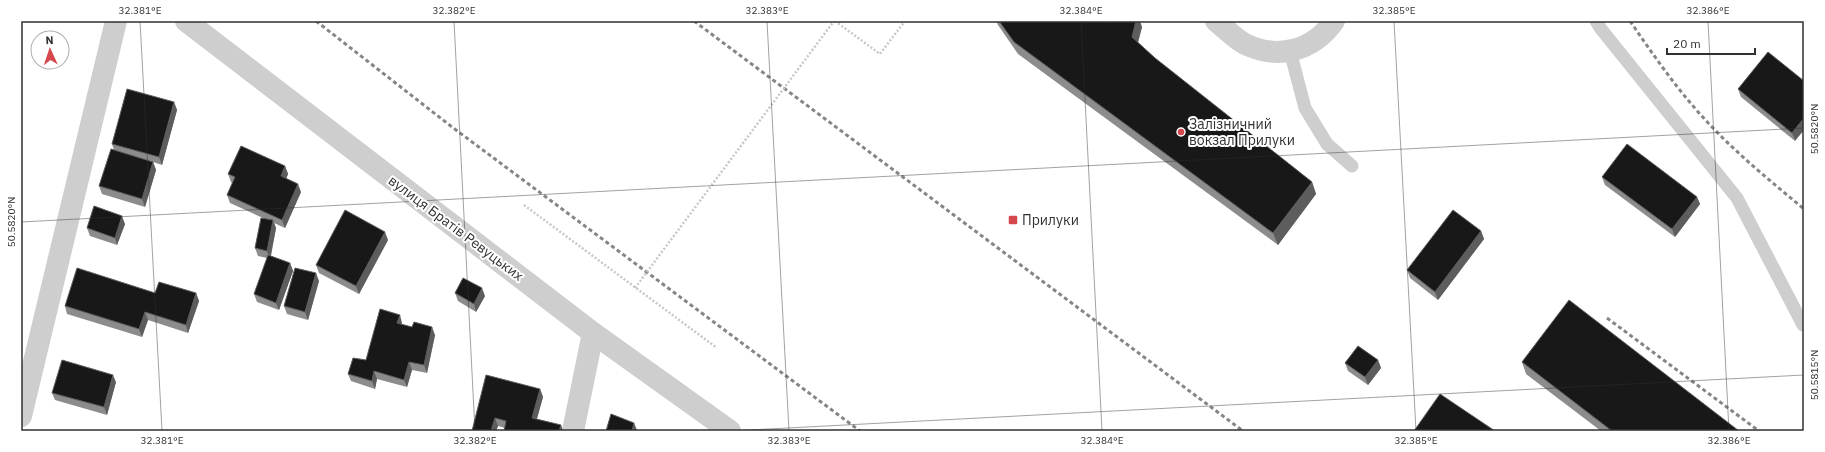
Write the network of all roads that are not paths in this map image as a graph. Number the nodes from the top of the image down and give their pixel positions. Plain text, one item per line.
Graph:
1 (116, 21) edge
2 (186, 21) edge
3 (1216, 21) edge
4 (1334, 21) edge
5 (1596, 21) edge
6 (1290, 52) junction
7 (1352, 166) dead end
8 (1803, 324) dead end
9 (593, 333) junction
10 (21, 416) edge
11 (574, 431) edge
12 (730, 431) edge

1 - 10 street
2 - 9 street, вулиця Братів Ревуцьких
3 - 6 street
4 - 6 street
5 - 8 lane
6 - 7 lane
9 - 11 street
9 - 12 street, вулиця Братів Ревуцьких

